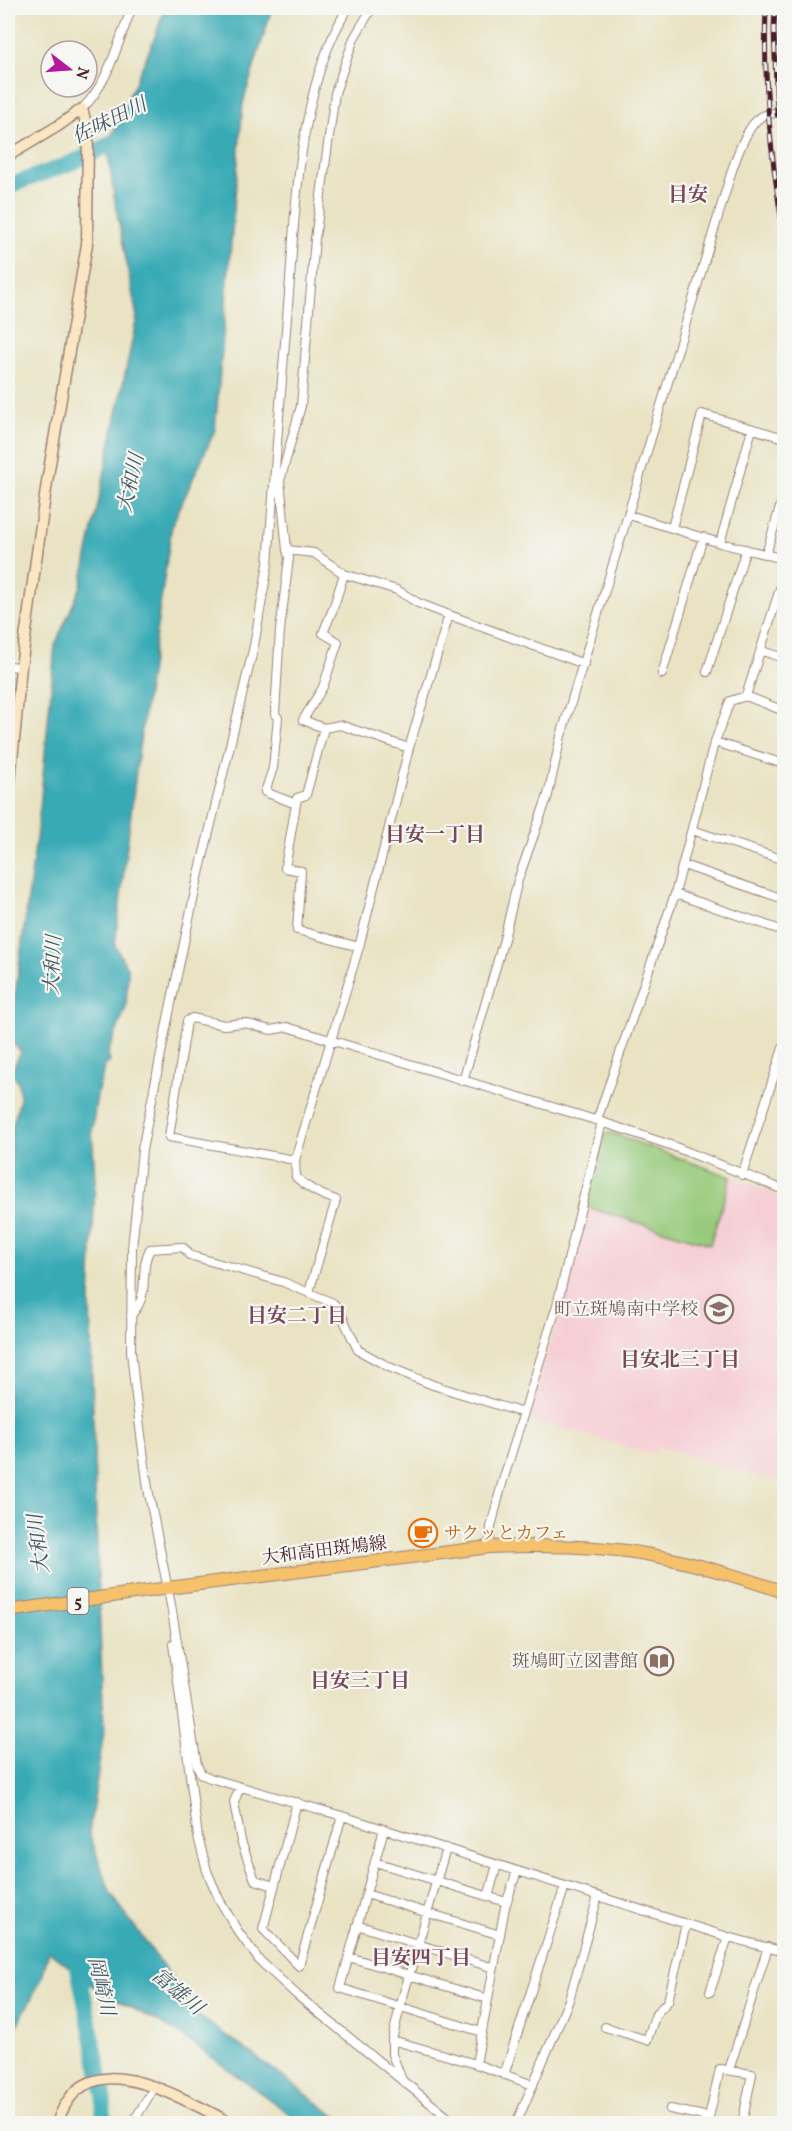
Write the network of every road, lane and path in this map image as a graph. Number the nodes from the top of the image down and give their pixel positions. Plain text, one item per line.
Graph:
1 (132, 8) edge
2 (348, 8) edge
3 (372, 8) edge
4 (82, 109) junction
5 (784, 112) edge
6 (8, 156) edge
7 (752, 429) junction
8 (784, 438) edge
9 (277, 480) junction
10 (784, 494) edge
11 (628, 515) junction
12 (672, 528) junction
13 (703, 537) junction
14 (720, 543) junction
15 (746, 549) junction
16 (287, 550) junction
17 (766, 554) junction
18 (784, 559) edge
19 (344, 573) junction
20 (784, 576) edge
21 (780, 606) edge
22 (449, 615) junction
23 (762, 651) junction
24 (784, 658) edge
25 (584, 664) junction
26 (8, 666) edge
27 (21, 667) junction
28 (707, 672) dead end
29 (662, 674) dead end
30 (747, 696) junction
31 (784, 711) edge
32 (324, 728) junction
33 (715, 742) junction
34 (409, 748) junction
35 (784, 764) edge
36 (8, 802) edge
37 (296, 804) junction
38 (692, 830) junction
39 (784, 860) edge
40 (682, 865) junction
41 (675, 894) junction
42 (784, 899) edge
43 (784, 931) edge
44 (359, 947) junction
45 (332, 1040) junction
46 (784, 1045) edge
47 (463, 1081) junction
48 (599, 1121) junction
49 (295, 1160) junction
50 (742, 1175) junction
51 (784, 1190) edge
52 (309, 1292) junction
53 (131, 1315) junction
54 (523, 1413) junction
55 (489, 1547) junction
56 (784, 1577) edge
57 (168, 1588) junction
58 (782, 1591) edge
59 (171, 1605) junction
60 (8, 1611) edge
61 (240, 1787) junction
62 (297, 1803) junction
63 (342, 1816) junction
64 (384, 1829) junction
65 (446, 1848) junction
66 (375, 1862) junction
67 (497, 1865) junction
68 (517, 1871) junction
69 (436, 1881) junction
70 (274, 1886) junction
71 (565, 1886) junction
72 (366, 1894) junction
73 (598, 1896) junction
74 (488, 1897) junction
75 (506, 1902) junction
76 (427, 1912) junction
77 (686, 1924) junction
78 (357, 1925) junction
79 (500, 1935) junction
80 (728, 1937) junction
81 (418, 1944) junction
82 (768, 1947) junction
83 (784, 1952) edge
84 (349, 1957) junction
85 (494, 1968) junction
86 (409, 1975) junction
87 (710, 1992) dead end
88 (488, 1999) junction
89 (400, 2007) junction
90 (605, 2027) dead end
91 (482, 2032) junction
92 (392, 2040) junction
93 (476, 2064) junction
94 (729, 2070) junction
95 (504, 2074) junction
96 (403, 2081) junction
97 (533, 2085) junction
98 (155, 2086) junction
99 (670, 2109) dead end
100 (709, 2117) junction
101 (57, 2124) edge
102 (132, 2124) edge
103 (231, 2124) edge
104 (456, 2124) edge
105 (516, 2124) edge
106 (716, 2124) edge
107 (742, 2124) edge

1 - 4 street
2 - 9 street
3 - 9 street
4 - 6 street
4 - 27 street
5 - 11 street
7 - 8 street
7 - 12 street
7 - 14 street
9 - 16 street
9 - 53 street
10 - 17 street
11 - 12 street
11 - 25 street
12 - 13 street
13 - 14 street
13 - 29 street
14 - 15 street
15 - 17 street
15 - 28 street
16 - 19 street
16 - 37 street
17 - 18 street
19 - 22 street
19 - 32 street
20 - 21 street
21 - 23 street
22 - 25 street
22 - 34 street
23 - 24 street
23 - 30 street
25 - 47 street
26 - 27 street
27 - 36 street
30 - 31 street
30 - 33 street
32 - 34 street
32 - 37 street
33 - 35 street
33 - 38 street
34 - 44 street
37 - 44 street
38 - 39 street
38 - 40 street
40 - 41 street
40 - 42 street
41 - 43 street
41 - 48 street
44 - 45 street
45 - 47 street
45 - 49 street
45 - 49 street
46 - 50 street
47 - 48 street
48 - 50 street
48 - 54 street
49 - 52 street
50 - 51 street
52 - 53 street
52 - 54 street
53 - 57 street
54 - 55 street
55 - 57 main road, 大和高田斑鳩線 / 5
55 - 58 main road, 大和高田斑鳩線 / 5
56 - 58 street
57 - 59 street
57 - 60 main road, 大和高田斑鳩線 / 5
59 - 61 street
59 - 96 street
61 - 62 street
61 - 70 street
62 - 63 street
62 - 70 street
63 - 64 street
63 - 70 street
64 - 65 street
64 - 66 street
65 - 67 street
65 - 69 street
66 - 69 street
66 - 72 street
67 - 68 street
67 - 74 street
68 - 71 street
68 - 75 street
69 - 74 street
69 - 76 street
71 - 73 street
71 - 95 street
72 - 76 street
72 - 78 street
73 - 77 street
73 - 97 street
74 - 75 street
75 - 79 street
76 - 79 street
76 - 81 street
77 - 80 street
77 - 90 street
78 - 81 street
78 - 84 street
79 - 85 street
80 - 82 street
80 - 87 street
81 - 85 street
81 - 86 street
82 - 83 street
82 - 94 street
84 - 86 street
84 - 89 street
85 - 88 street
86 - 88 street
86 - 89 street
88 - 91 street
89 - 91 street
89 - 92 street
91 - 93 street
92 - 93 street
92 - 96 street
93 - 95 street
94 - 100 street
94 - 107 street
95 - 97 street
96 - 104 street
97 - 105 street
98 - 101 street
98 - 102 street
98 - 103 street
99 - 100 street
100 - 106 street

